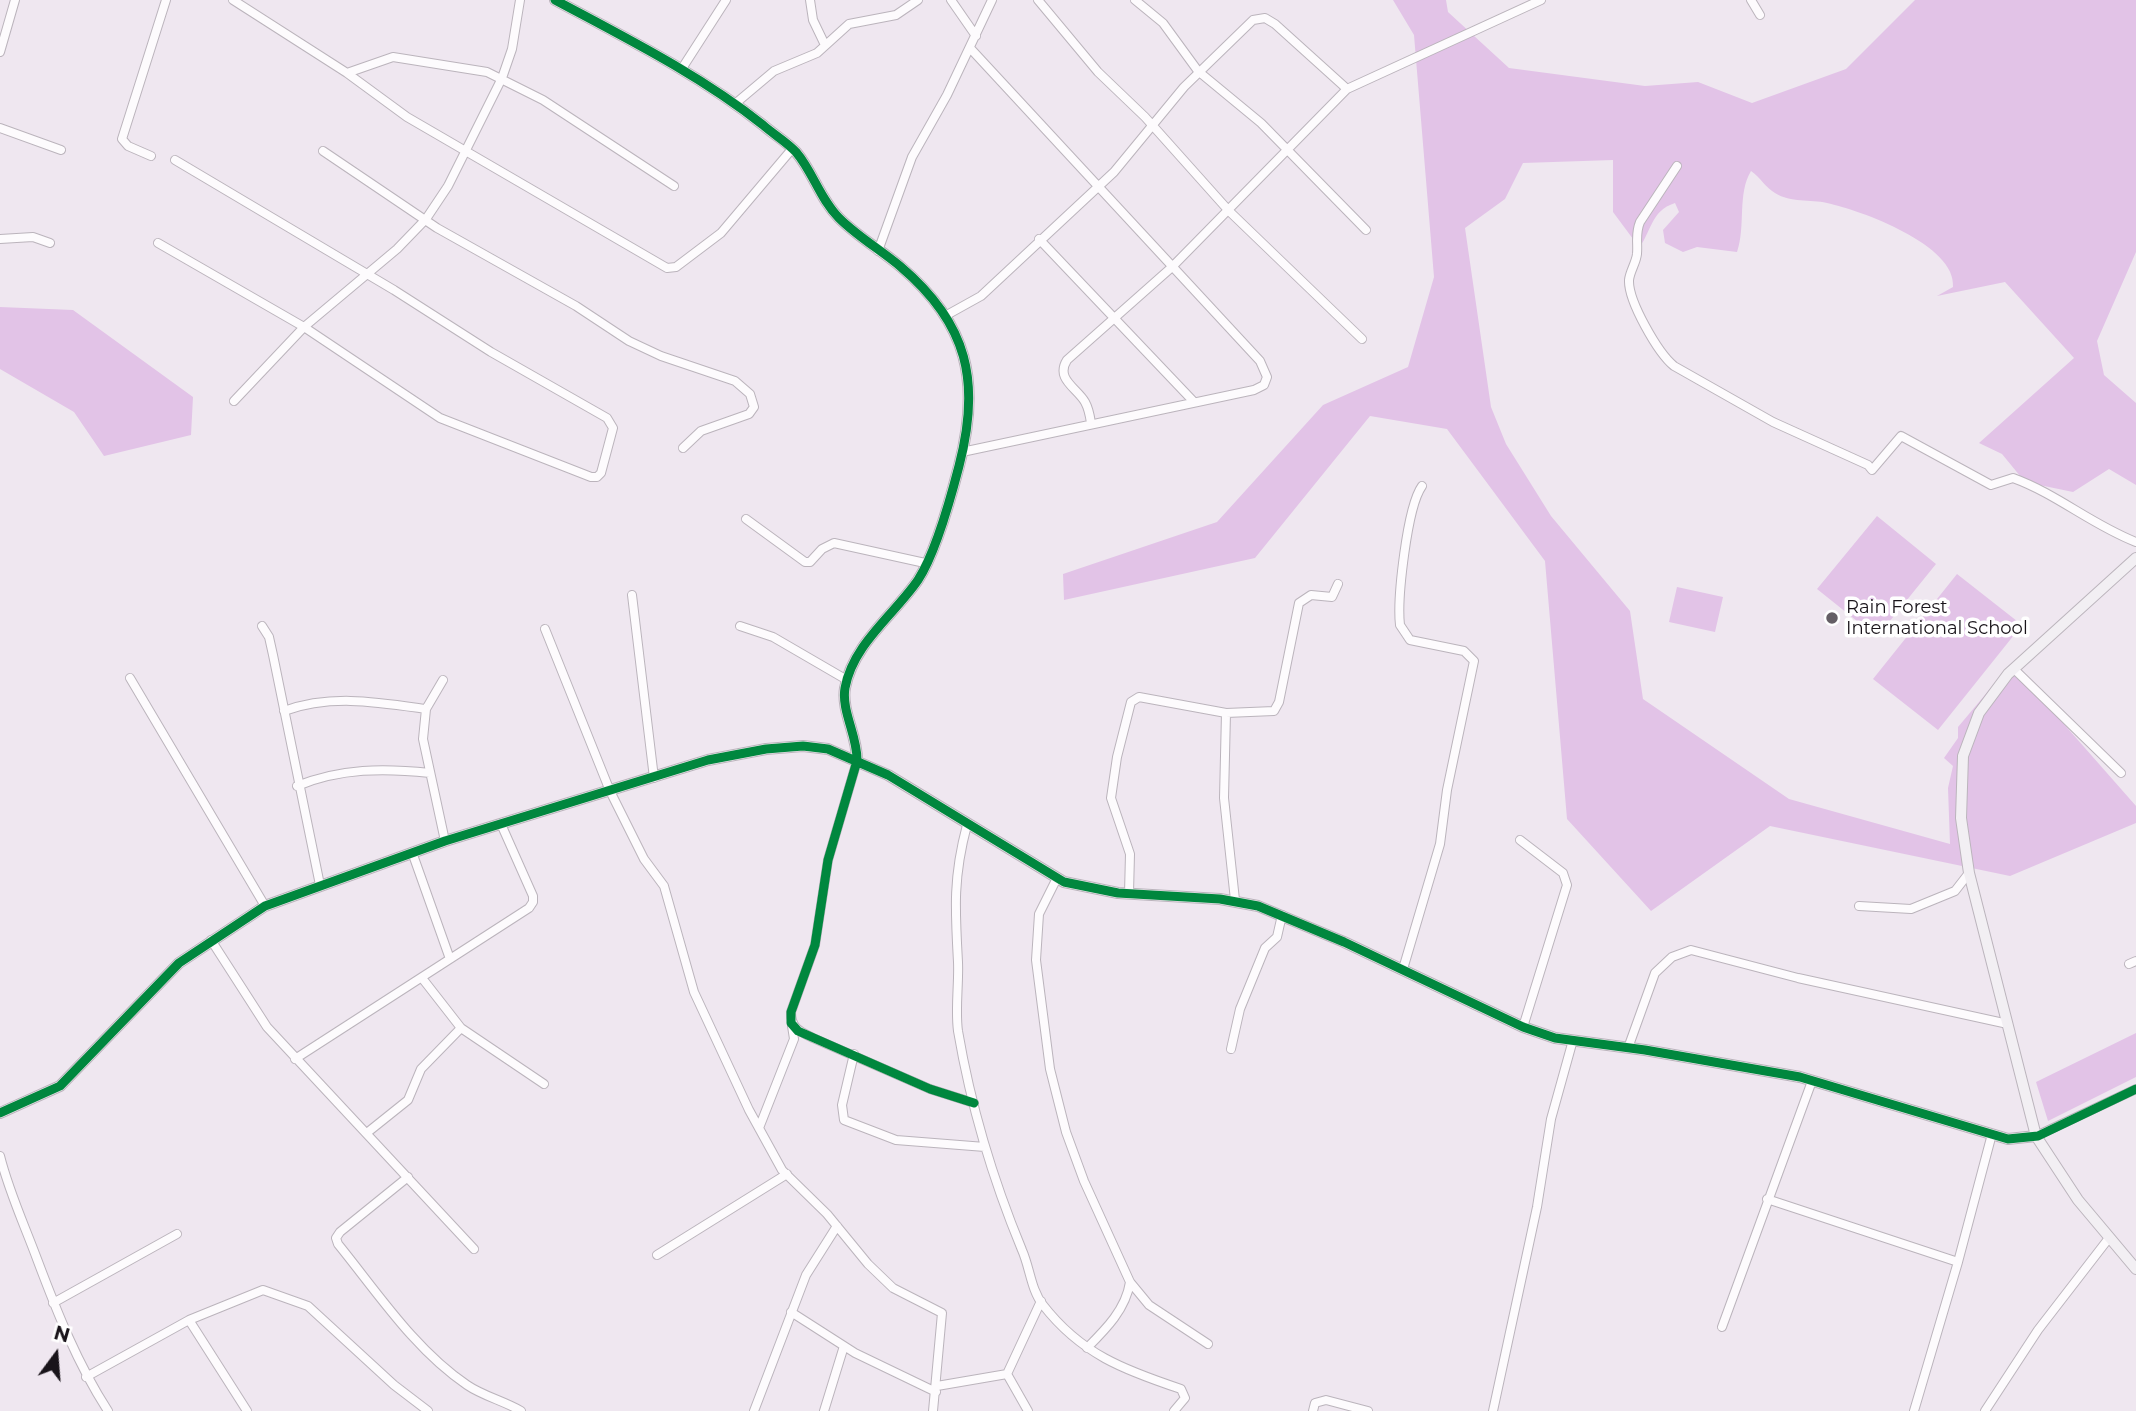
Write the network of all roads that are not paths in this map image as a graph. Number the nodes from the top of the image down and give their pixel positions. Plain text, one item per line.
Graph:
1 (15, 0) edge
2 (166, 0) edge
3 (233, 0) edge
4 (520, 0) edge
5 (555, 0) edge
6 (726, 0) edge
7 (810, 0) edge
8 (918, 0) edge
9 (951, 0) edge
10 (992, 0) edge
11 (1038, 0) edge
12 (1135, 0) edge
13 (1541, 0) edge
14 (1751, 0) edge
15 (1760, 15) dead end
16 (976, 36) junction
17 (825, 45) junction
18 (970, 48) junction
19 (0, 52) edge
20 (681, 70) junction
21 (1198, 71) junction
22 (347, 73) junction
23 (502, 78) junction
24 (1347, 89) junction
25 (736, 103) junction
26 (1152, 127) junction
27 (0, 128) edge
28 (792, 149) junction
29 (1288, 149) junction
30 (61, 150) dead end
31 (466, 150) junction
32 (323, 151) dead end
33 (151, 156) dead end
34 (175, 160) dead end
35 (1677, 166) dead end
36 (1097, 185) junction
37 (674, 186) dead end
38 (1229, 212) junction
39 (426, 219) junction
40 (1366, 230) dead end
41 (0, 239) edge
42 (1039, 239) junction
43 (50, 243) dead end
44 (158, 243) dead end
45 (878, 251) junction
46 (1172, 267) junction
47 (367, 275) junction
48 (945, 316) junction
49 (1114, 317) junction
50 (304, 327) junction
51 (1363, 339) dead end
52 (234, 401) dead end
53 (1194, 402) junction
54 (1091, 424) junction
55 (683, 449) dead end
56 (962, 452) junction
57 (1422, 486) dead end
58 (746, 519) dead end
59 (2136, 542) edge
60 (2136, 558) edge
61 (925, 563) junction
62 (1338, 584) dead end
63 (632, 595) dead end
64 (262, 626) dead end
65 (740, 626) dead end
66 (545, 629) dead end
67 (2014, 669) junction
68 (130, 678) dead end
69 (443, 680) dead end
70 (847, 680) junction
71 (426, 709) junction
72 (284, 711) junction
73 (1226, 713) junction
74 (857, 761) junction
75 (430, 773) junction
76 (2121, 773) dead end
77 (654, 778) junction
78 (297, 786) junction
79 (610, 792) junction
80 (501, 824) junction
81 (967, 825) junction
82 (1520, 840) dead end
83 (445, 841) junction
84 (412, 852) junction
85 (1969, 873) junction
86 (1057, 878) junction
87 (320, 886) junction
88 (1129, 893) junction
89 (1236, 900) junction
90 (265, 906) junction
91 (1858, 906) dead end
92 (1282, 915) junction
93 (211, 940) junction
94 (450, 959) junction
95 (1403, 969) junction
96 (422, 978) junction
97 (791, 1023) junction
98 (2008, 1024) junction
99 (1523, 1027) junction
100 (461, 1028) junction
101 (1573, 1040) junction
102 (1629, 1048) junction
103 (1231, 1049) dead end
104 (855, 1054) junction
105 (295, 1059) junction
106 (1812, 1081) junction
107 (544, 1084) dead end
108 (2136, 1089) edge
109 (974, 1103) junction
110 (0, 1113) edge
111 (759, 1128) junction
112 (368, 1132) junction
113 (1992, 1134) junction
114 (2036, 1136) junction
115 (985, 1147) junction
116 (0, 1156) edge
117 (787, 1174) junction
118 (408, 1177) junction
119 (1767, 1199) junction
120 (837, 1226) junction
121 (177, 1234) dead end
122 (2109, 1238) junction
123 (474, 1249) dead end
124 (657, 1255) dead end
125 (1958, 1262) junction
126 (2136, 1269) edge
127 (1130, 1282) junction
128 (1041, 1301) junction
129 (53, 1303) junction
130 (791, 1312) junction
131 (189, 1320) junction
132 (1722, 1327) dead end
133 (1208, 1344) dead end
134 (844, 1346) junction
135 (1087, 1348) junction
136 (1007, 1374) junction
137 (86, 1377) junction
138 (936, 1389) junction
139 (108, 1411) edge
140 (247, 1411) edge
141 (428, 1411) edge
142 (521, 1411) edge
143 (754, 1411) edge
144 (824, 1411) edge
145 (933, 1411) edge
146 (1028, 1411) edge
147 (1174, 1411) edge
148 (1313, 1411) edge
149 (1368, 1411) edge
150 (1493, 1411) edge
151 (1914, 1411) edge
152 (1985, 1411) edge

1 - 19 street
2 - 33 street
3 - 22 street
4 - 23 street
5 - 20 street
6 - 20 street
7 - 17 street
8 - 17 street
9 - 16 street
10 - 16 street
11 - 26 street
12 - 21 street
13 - 24 street
14 - 15 street
16 - 18 street
17 - 25 street
18 - 36 street
18 - 45 street
20 - 25 street
21 - 24 street
21 - 26 street
21 - 29 street
22 - 23 street
22 - 31 street
23 - 31 street
23 - 37 street
24 - 29 street
25 - 28 street
26 - 36 street
26 - 38 street
27 - 30 street
28 - 31 street
28 - 45 street
29 - 38 street
29 - 40 street
31 - 39 street
32 - 39 street
34 - 47 street
35 - 59 street
36 - 42 street
36 - 46 street
38 - 46 street
38 - 51 street
39 - 47 street
39 - 55 street
41 - 43 street
42 - 48 street
42 - 49 street
44 - 50 street
45 - 48 street
46 - 49 street
46 - 53 street
47 - 50 street
47 - 50 street
48 - 56 street
49 - 53 street
49 - 54 street
50 - 52 street
53 - 54 street
54 - 56 street
56 - 61 street
57 - 95 street
58 - 61 street
60 - 67 street
61 - 70 street
62 - 73 street
63 - 77 street
64 - 72 street
65 - 70 street
66 - 79 street
67 - 76 street
67 - 85 street
68 - 90 street
69 - 71 street
70 - 74 street
71 - 72 street
71 - 75 street
72 - 78 street
73 - 88 street
73 - 89 street
74 - 77 street
74 - 81 street
74 - 97 street
75 - 78 street
75 - 83 street
77 - 79 street
78 - 87 street
79 - 80 street
79 - 111 street
80 - 83 street
80 - 94 street
81 - 86 street
81 - 109 street
82 - 99 street
83 - 84 street
84 - 87 street
84 - 94 street
85 - 91 street
85 - 98 street
86 - 88 street
86 - 127 street
87 - 90 street
88 - 89 street
89 - 92 street
90 - 93 street
92 - 95 street
92 - 103 street
93 - 105 street
93 - 110 street
94 - 96 street
95 - 99 street
96 - 100 street
96 - 105 street
97 - 104 street
97 - 111 street
98 - 102 street
98 - 114 street
99 - 101 street
100 - 107 street
100 - 112 street
101 - 102 street
101 - 150 street
102 - 106 street
104 - 109 street
104 - 115 street
105 - 112 street
106 - 113 street
106 - 119 street
108 - 114 street
109 - 115 street
111 - 117 street
112 - 118 street
113 - 114 street
113 - 125 street
114 - 122 street
115 - 128 street
116 - 129 street
117 - 120 street
117 - 124 street
118 - 123 street
118 - 142 street
119 - 125 street
119 - 132 street
120 - 130 street
120 - 138 street
121 - 129 street
122 - 126 street
122 - 152 street
125 - 151 street
127 - 133 street
127 - 135 street
128 - 135 street
128 - 136 street
129 - 137 street
130 - 134 street
130 - 143 street
131 - 137 street
131 - 140 street
131 - 141 street
134 - 138 street
134 - 144 street
135 - 147 street
136 - 138 street
136 - 146 street
137 - 139 street
138 - 145 street
148 - 149 street

